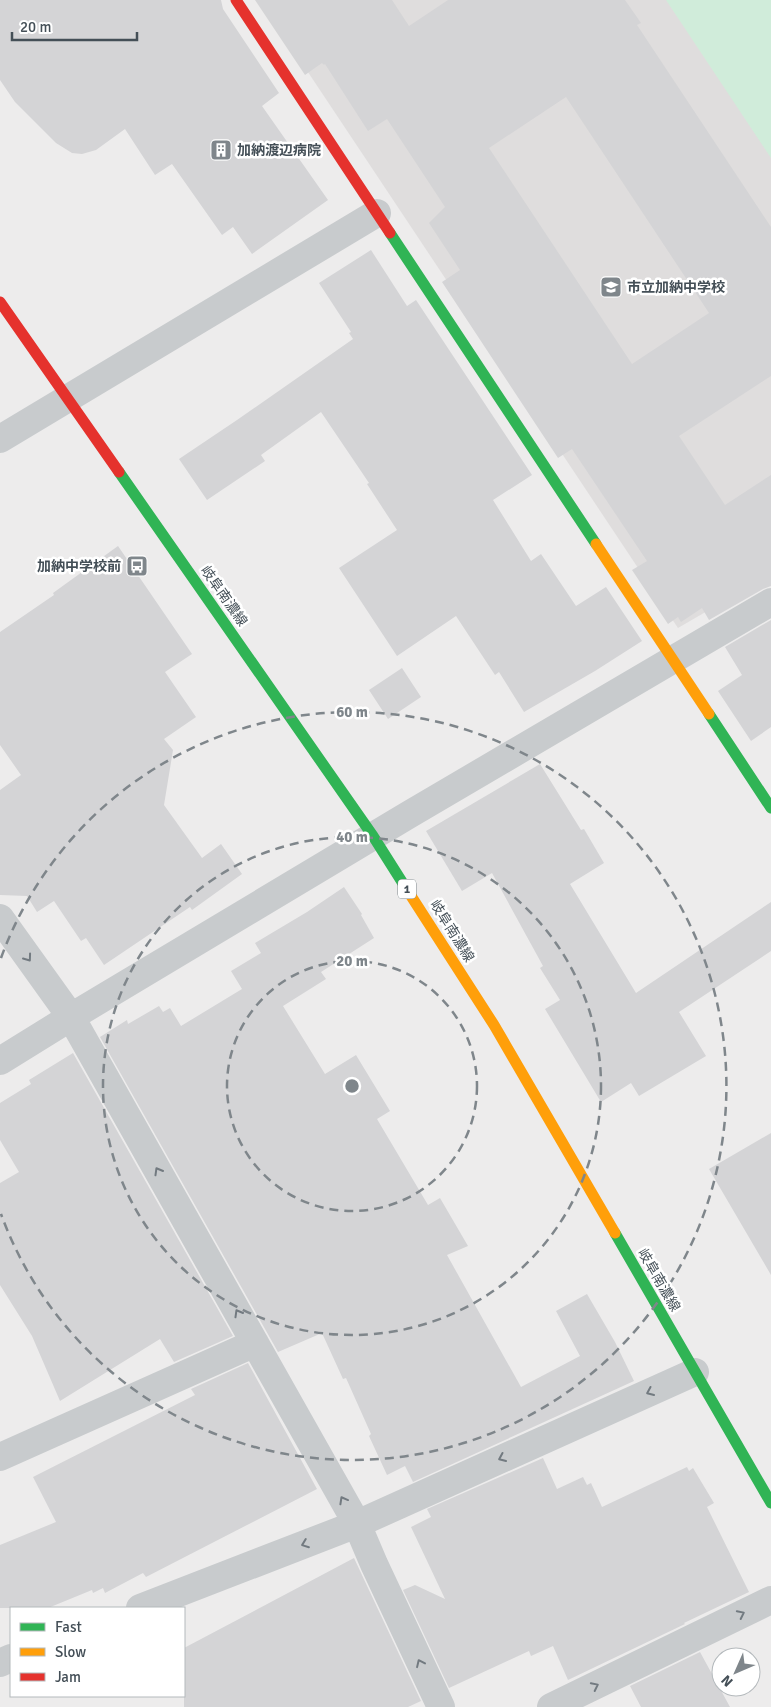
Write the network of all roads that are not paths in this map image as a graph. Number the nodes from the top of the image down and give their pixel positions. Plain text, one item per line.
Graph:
1 (236, 0) edge
2 (377, 213) junction
3 (0, 302) edge
4 (68, 399) junction
5 (0, 439) edge
6 (771, 602) edge
7 (672, 658) junction
8 (771, 808) edge
9 (373, 836) junction
10 (0, 918) edge
11 (71, 1017) junction
12 (0, 1061) edge
13 (255, 1343) junction
14 (695, 1372) junction
15 (0, 1457) edge
16 (771, 1503) edge
17 (357, 1524) junction
18 (771, 1600) edge
19 (143, 1607) edge
20 (441, 1707) edge
21 (551, 1707) edge

1 - 2 main road
2 - 4 street
2 - 7 main road
3 - 4 main road, 岐阜南濃線 / 1
4 - 5 street
4 - 9 main road, 岐阜南濃線 / 1
6 - 7 street
7 - 8 main road
7 - 9 street
9 - 11 street
9 - 14 main road, 岐阜南濃線 / 1
10 -> 11 street
11 - 12 street
13 -> 11 street
13 - 15 street
17 -> 13 street
14 - 16 main road, 岐阜南濃線 / 1
14 -> 17 street
17 -> 19 street
20 -> 17 street
21 -> 18 street

